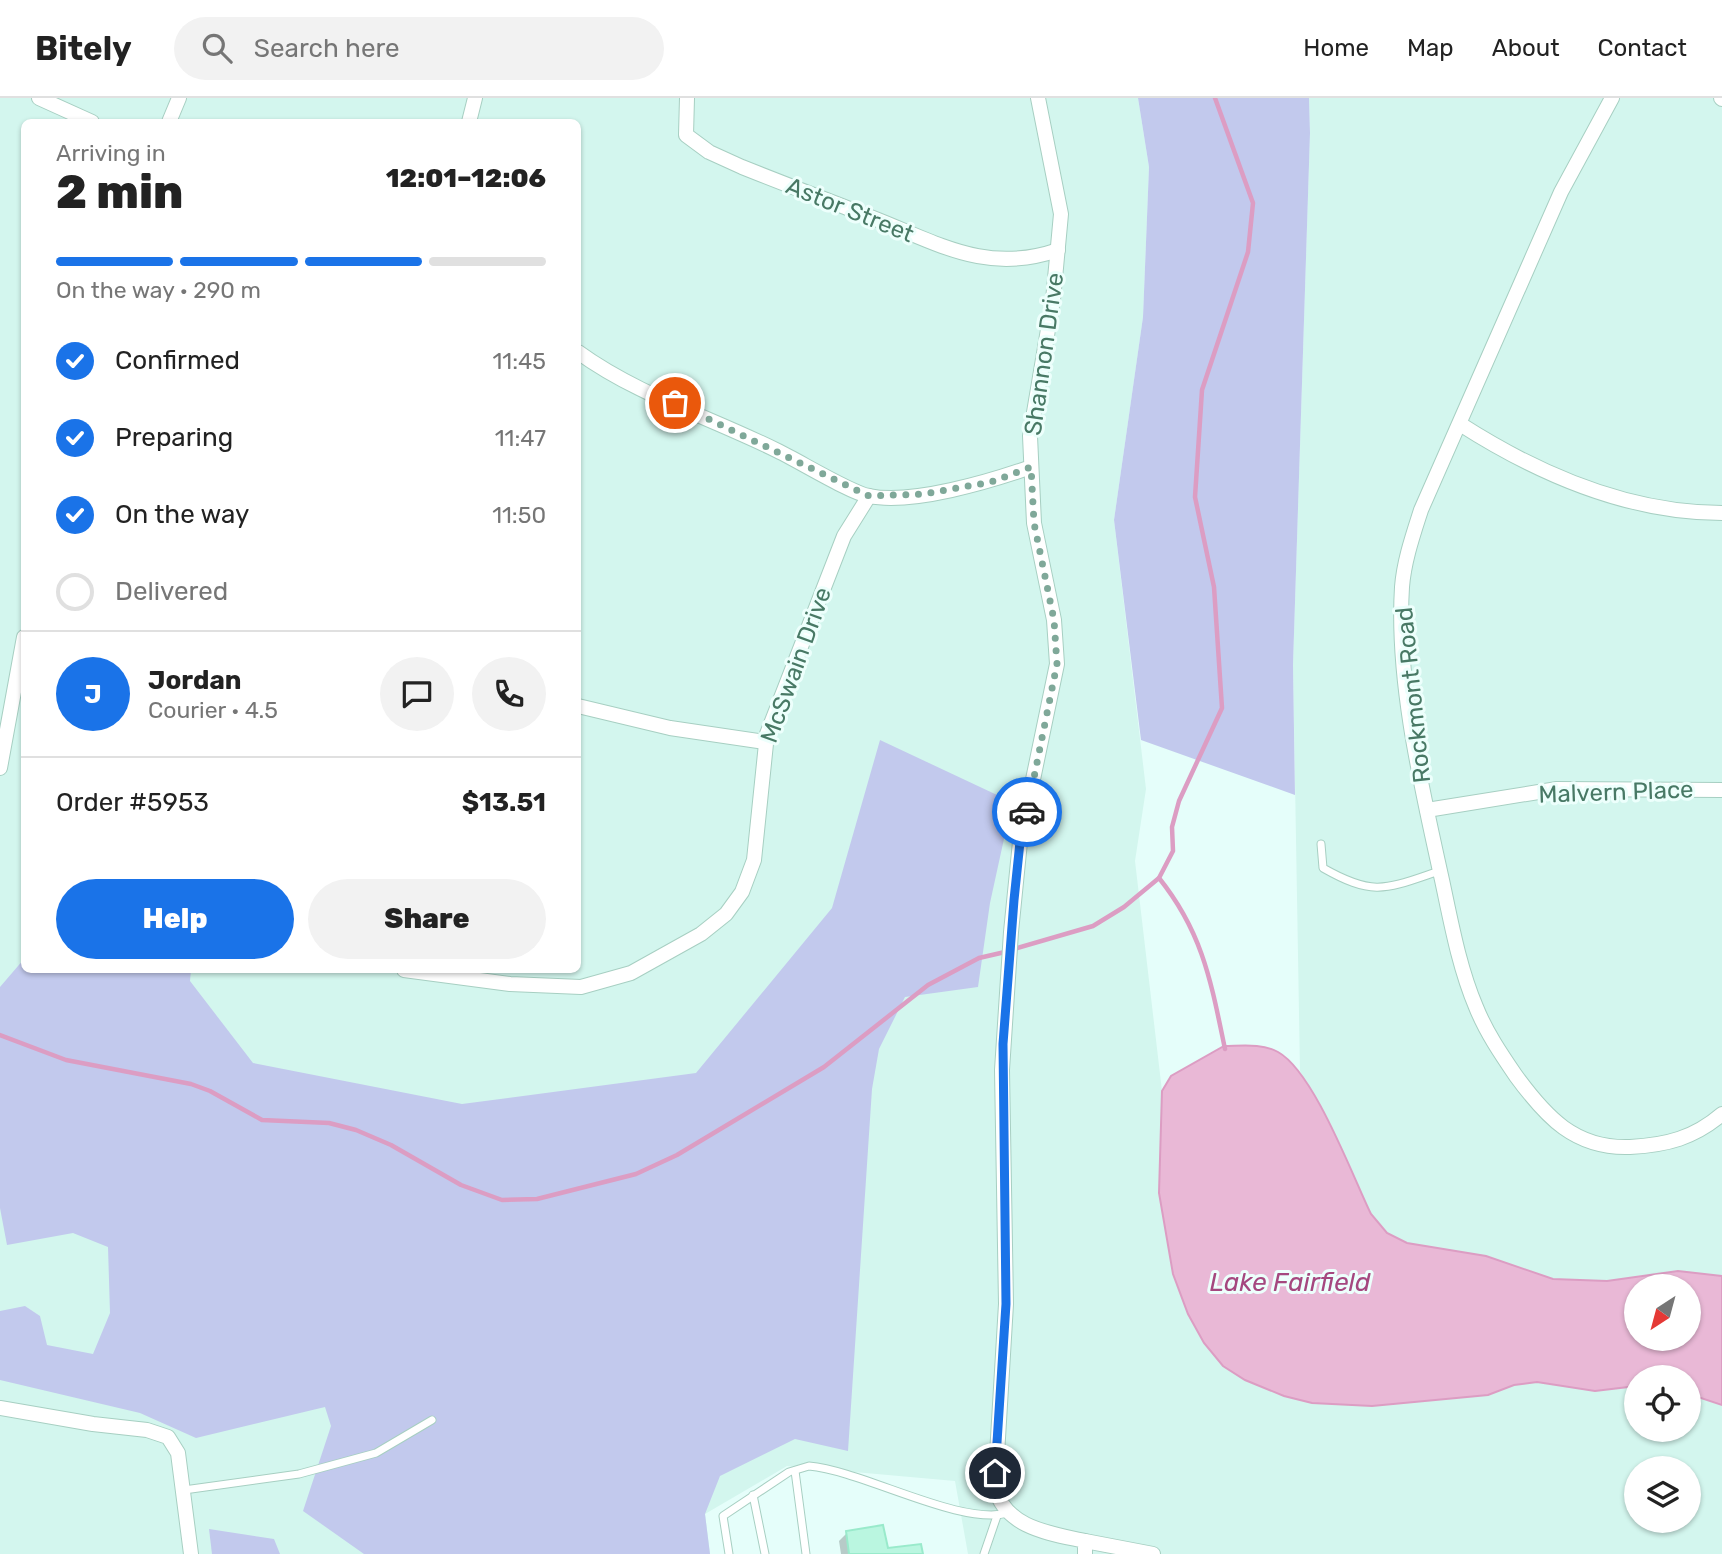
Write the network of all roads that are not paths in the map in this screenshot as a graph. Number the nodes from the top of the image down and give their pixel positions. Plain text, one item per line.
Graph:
1 (39, 98) edge
2 (179, 98) edge
3 (475, 98) edge
4 (687, 98) edge
5 (1038, 98) edge
6 (1612, 98) edge
7 (85, 119) edge
8 (170, 119) edge
9 (470, 119) edge
10 (1058, 250) junction
11 (581, 354) edge
12 (1460, 424) junction
13 (1031, 467) junction
14 (869, 496) junction
15 (1722, 513) edge
16 (21, 648) edge
17 (6, 701) edge
18 (581, 707) edge
19 (765, 742) junction
20 (0, 768) edge
21 (1722, 790) edge
22 (1427, 810) junction
23 (1321, 844) dead end
24 (1440, 871) junction
25 (427, 973) edge
26 (1722, 1114) edge
27 (0, 1408) edge
28 (432, 1420) dead end
29 (795, 1471) junction
30 (184, 1490) junction
31 (753, 1495) junction
32 (1003, 1515) junction
33 (1085, 1547) edge
34 (191, 1554) edge
35 (729, 1554) edge
36 (765, 1554) edge
37 (806, 1554) edge
38 (984, 1554) edge
39 (1153, 1554) edge

1 - 7 street
2 - 8 street
3 - 9 street
4 - 10 street, Astor Street
5 - 10 street, Shannon Drive
6 - 12 street, Rockmont Road
10 - 13 street, Shannon Drive
11 - 14 street
12 - 15 street
12 - 22 street, Rockmont Road
13 - 14 street
13 - 32 street, Shannon Drive
14 - 19 street, McSwain Drive
16 - 17 street
17 - 20 street
18 - 19 street
19 - 25 street, McSwain Drive
21 - 22 street, Malvern Place
22 - 24 street, Rockmont Road
23 - 24 lane
24 - 26 street, Rockmont Road
27 - 30 street
28 - 30 lane
29 - 31 lane
29 - 32 lane
29 - 37 lane
30 - 34 street
31 - 35 lane
31 - 36 lane
32 - 33 street
32 - 38 lane
33 - 39 street

